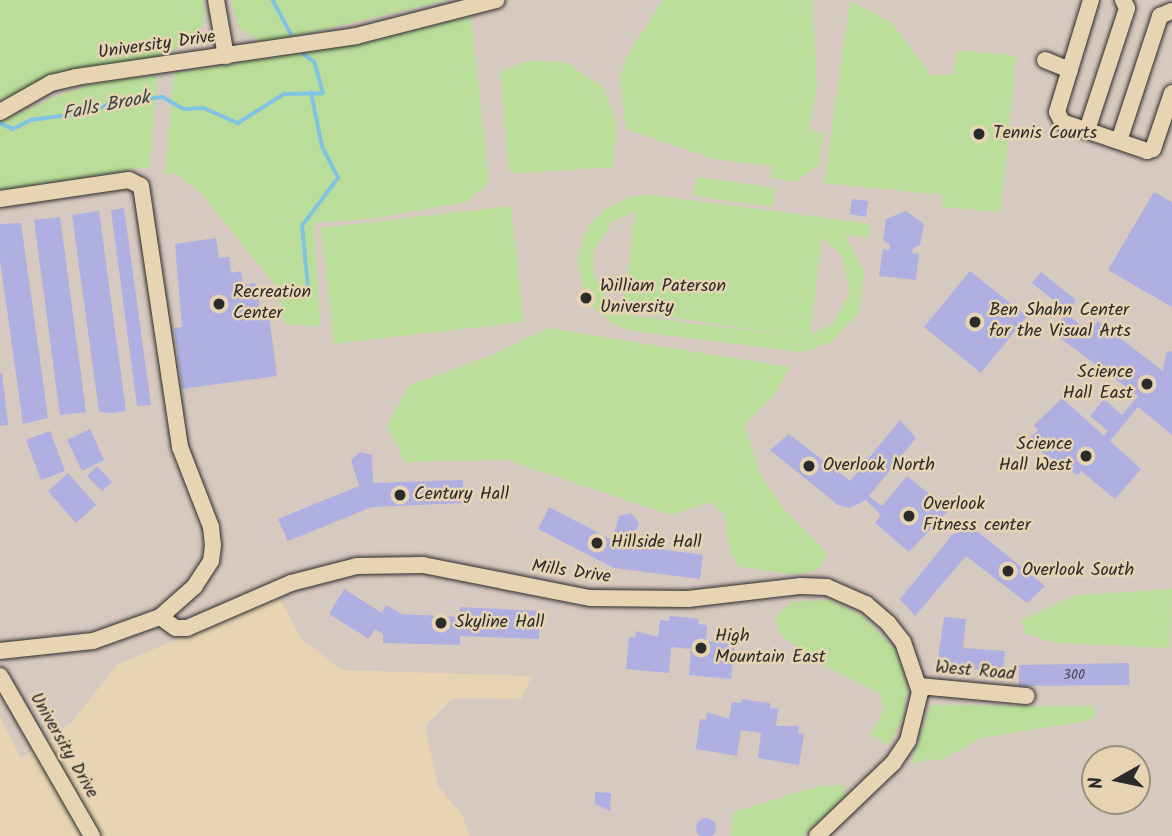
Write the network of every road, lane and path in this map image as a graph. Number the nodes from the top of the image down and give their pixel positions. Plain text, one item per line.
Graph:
1 (216, 0) edge
2 (495, 0) edge
3 (1091, 0) edge
4 (1122, 0) edge
5 (1172, 11) edge
6 (226, 56) junction
7 (1045, 60) dead end
8 (1070, 70) junction
9 (1172, 93) edge
10 (0, 112) edge
11 (1087, 130) junction
12 (1119, 141) junction
13 (0, 199) edge
14 (160, 617) junction
15 (0, 651) edge
16 (0, 676) edge
17 (919, 686) junction
18 (1027, 696) dead end
19 (92, 836) edge
20 (817, 836) edge

1 - 6 street
2 - 6 street, University Drive
3 - 8 street
4 - 11 street
5 - 12 street
6 - 10 street, University Drive
7 - 8 street
8 - 11 street
9 - 12 street
11 - 12 street
13 - 14 street
14 - 15 street
14 - 17 street, Mills Drive
16 - 19 street, University Drive
17 - 18 street, West Road
17 - 20 street, Mills Drive

